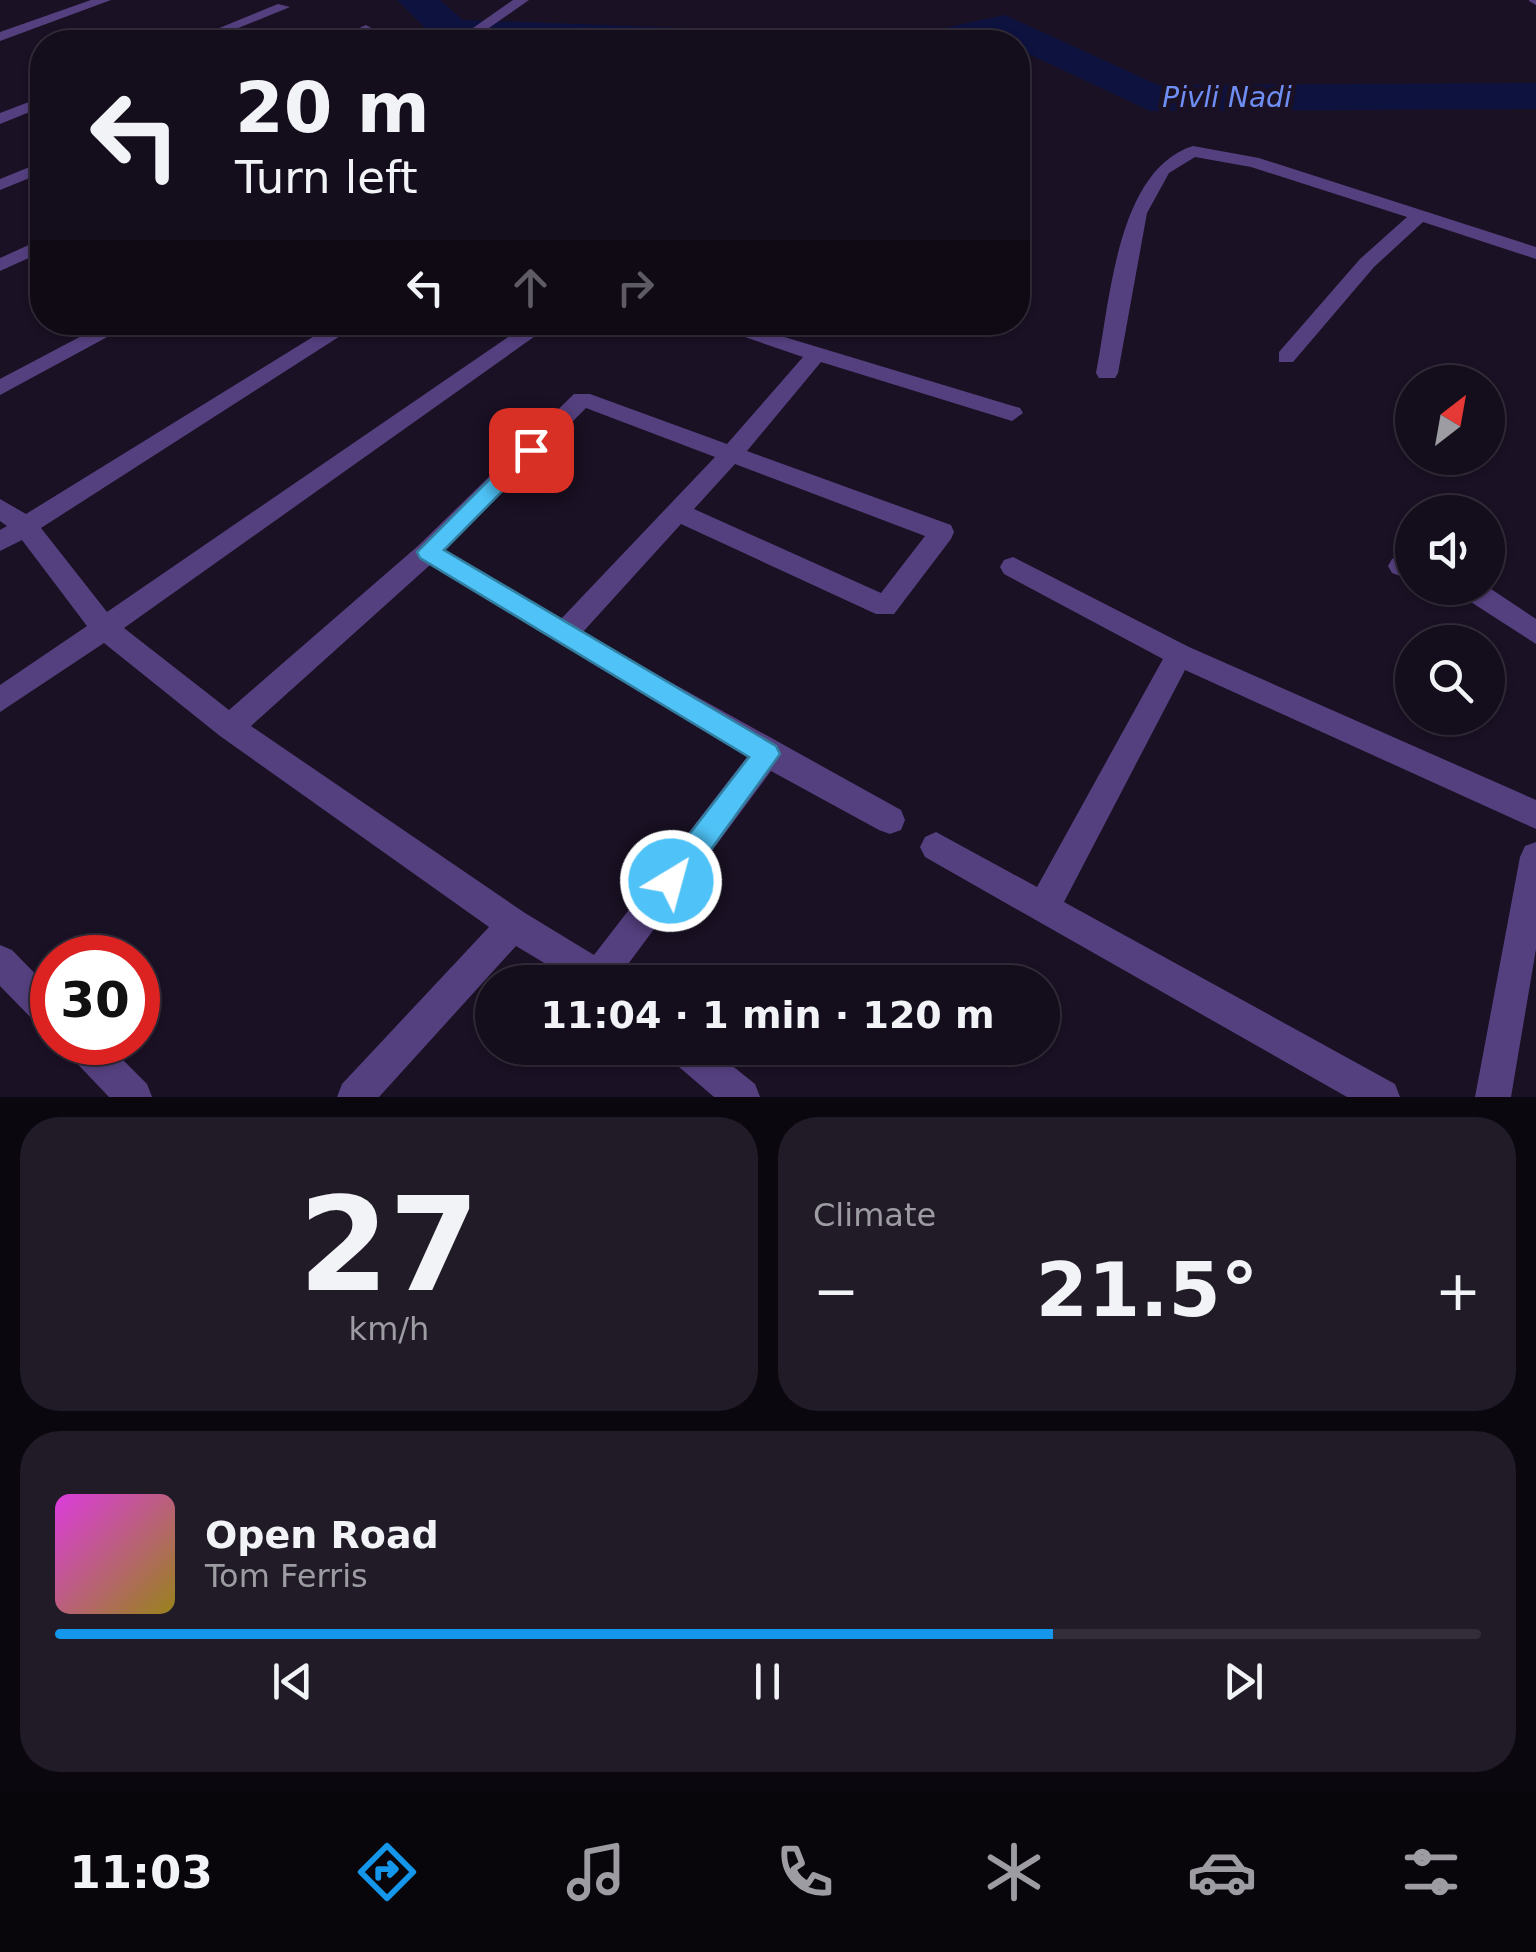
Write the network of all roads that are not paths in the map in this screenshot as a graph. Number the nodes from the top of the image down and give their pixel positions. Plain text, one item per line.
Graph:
1 (54, 0) edge
2 (104, 0) edge
3 (522, 0) edge
4 (283, 6) dead end
5 (77, 9) junction
6 (366, 28) dead end
7 (222, 30) edge
8 (361, 30) edge
9 (480, 30) edge
10 (0, 37) edge
11 (30, 107) edge
12 (0, 119) edge
13 (30, 172) edge
14 (0, 185) edge
15 (1420, 215) junction
16 (30, 251) edge
17 (1536, 253) edge
18 (0, 265) edge
19 (101, 335) edge
20 (331, 335) edge
21 (526, 335) edge
22 (752, 335) edge
23 (816, 355) junction
24 (1286, 358) dead end
25 (1108, 373) dead end
26 (0, 388) edge
27 (1012, 412) dead end
28 (732, 453) junction
29 (0, 508) edge
30 (678, 512) junction
31 (12, 534) edge
32 (428, 552) junction
33 (1013, 567) dead end
34 (1494, 605) edge
35 (104, 627) junction
36 (1536, 633) edge
37 (563, 635) junction
38 (1179, 655) junction
39 (0, 700) edge
40 (230, 727) junction
41 (767, 754) junction
42 (1536, 816) edge
43 (890, 820) dead end
44 (936, 846) dead end
45 (1536, 858) edge
46 (1043, 908) junction
47 (513, 925) junction
48 (0, 962) edge
49 (579, 965) edge
50 (612, 965) edge
51 (30, 993) edge
52 (103, 1065) edge
53 (703, 1065) edge
54 (134, 1097) edge
55 (355, 1097) edge
56 (742, 1097) edge
57 (1382, 1097) edge
58 (1492, 1097) edge

1 - 5 street
2 - 5 street
3 - 9 street
4 - 7 street
5 - 10 street
6 - 8 street
11 - 12 street
13 - 14 street
15 - 17 street
15 - 24 street
15 - 25 street
16 - 18 street
19 - 26 street
20 - 31 street
21 - 35 street
22 - 23 street
23 - 27 street
23 - 28 street
28 - 30 street
28 - 30 street
28 - 32 street
29 - 31 street
30 - 37 street
31 - 35 street
32 - 37 street
32 - 40 street
33 - 38 street
34 - 36 street
35 - 39 street
35 - 40 street
37 - 41 street
38 - 42 street
38 - 46 street
40 - 47 street
41 - 43 street
41 - 50 street
44 - 46 street
45 - 58 street
46 - 57 street
47 - 49 street
47 - 55 street
48 - 51 street
52 - 54 street
53 - 56 street

